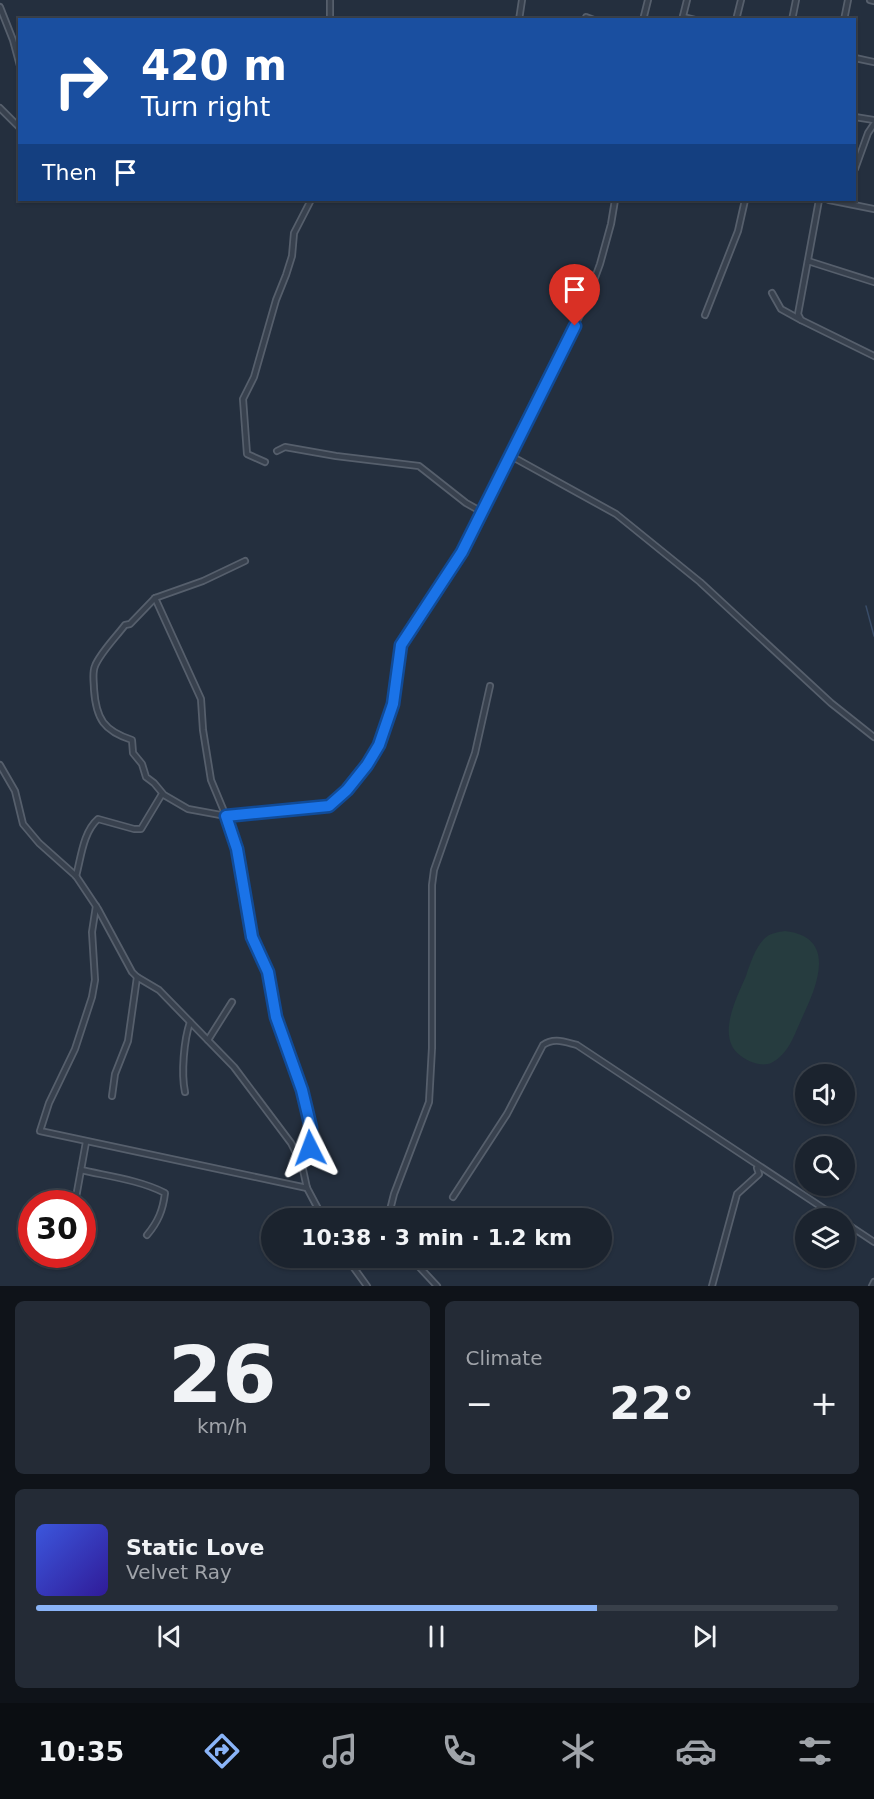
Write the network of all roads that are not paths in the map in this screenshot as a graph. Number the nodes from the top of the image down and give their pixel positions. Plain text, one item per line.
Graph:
1 (330, 0) edge
2 (522, 0) edge
3 (648, 0) edge
4 (687, 0) edge
5 (741, 0) edge
6 (796, 0) edge
7 (848, 0) edge
8 (0, 7) edge
9 (330, 18) edge
10 (519, 18) edge
11 (644, 18) edge
12 (683, 18) edge
13 (736, 18) edge
14 (792, 18) edge
15 (844, 18) edge
16 (856, 57) edge
17 (18, 59) edge
18 (874, 62) edge
19 (0, 108) edge
20 (856, 117) edge
21 (874, 122) edge
22 (18, 126) edge
23 (856, 166) edge
24 (310, 201) edge
25 (615, 201) edge
26 (745, 201) edge
27 (819, 201) edge
28 (847, 201) edge
29 (874, 209) edge
30 (808, 261) junction
31 (874, 282) edge
32 (772, 293) dead end
33 (705, 315) dead end
34 (801, 320) junction
35 (874, 357) edge
36 (277, 451) dead end
37 (511, 456) junction
38 (265, 462) dead end
39 (482, 512) junction
40 (244, 561) dead end
41 (155, 598) junction
42 (490, 686) dead end
43 (874, 737) edge
44 (0, 765) edge
45 (162, 794) junction
46 (226, 816) junction
47 (76, 876) junction
48 (96, 906) junction
49 (137, 977) junction
50 (232, 1002) dead end
51 (190, 1022) junction
52 (208, 1040) junction
53 (185, 1092) dead end
54 (112, 1096) dead end
55 (86, 1142) junction
56 (746, 1159) junction
57 (302, 1165) junction
58 (81, 1170) junction
59 (307, 1188) junction
60 (77, 1190) edge
61 (453, 1197) dead end
62 (318, 1208) edge
63 (390, 1208) edge
64 (822, 1208) edge
65 (855, 1229) edge
66 (147, 1235) dead end
67 (874, 1242) edge
68 (354, 1268) edge
69 (420, 1268) edge
70 (367, 1286) edge
71 (436, 1286) edge
72 (712, 1286) edge

1 - 9 street
2 - 10 street
3 - 11 street
4 - 12 street
5 - 13 street
6 - 14 street
7 - 15 street
8 - 17 street
16 - 18 street
19 - 22 street
20 - 21 street
21 - 23 street
24 - 38 street
25 - 37 street
26 - 33 street
27 - 30 street
28 - 29 street
30 - 31 street
30 - 34 street
32 - 34 street
34 - 35 street
36 - 39 street
37 - 39 street
37 - 43 street
39 - 46 street
40 - 41 street
41 - 45 street
41 - 46 street
42 - 63 street
44 - 47 street
45 - 46 street
45 - 47 street
46 - 57 street
47 - 48 street
48 - 49 street
48 - 55 street
49 - 51 street
49 - 54 street
50 - 52 street
51 - 52 street
51 - 53 street
52 - 57 street
55 - 58 street
55 - 59 street
56 - 61 street
56 - 64 street
56 - 72 street
57 - 59 street
58 - 60 street
58 - 66 street
59 - 62 street
65 - 67 street
68 - 70 street
69 - 71 street

